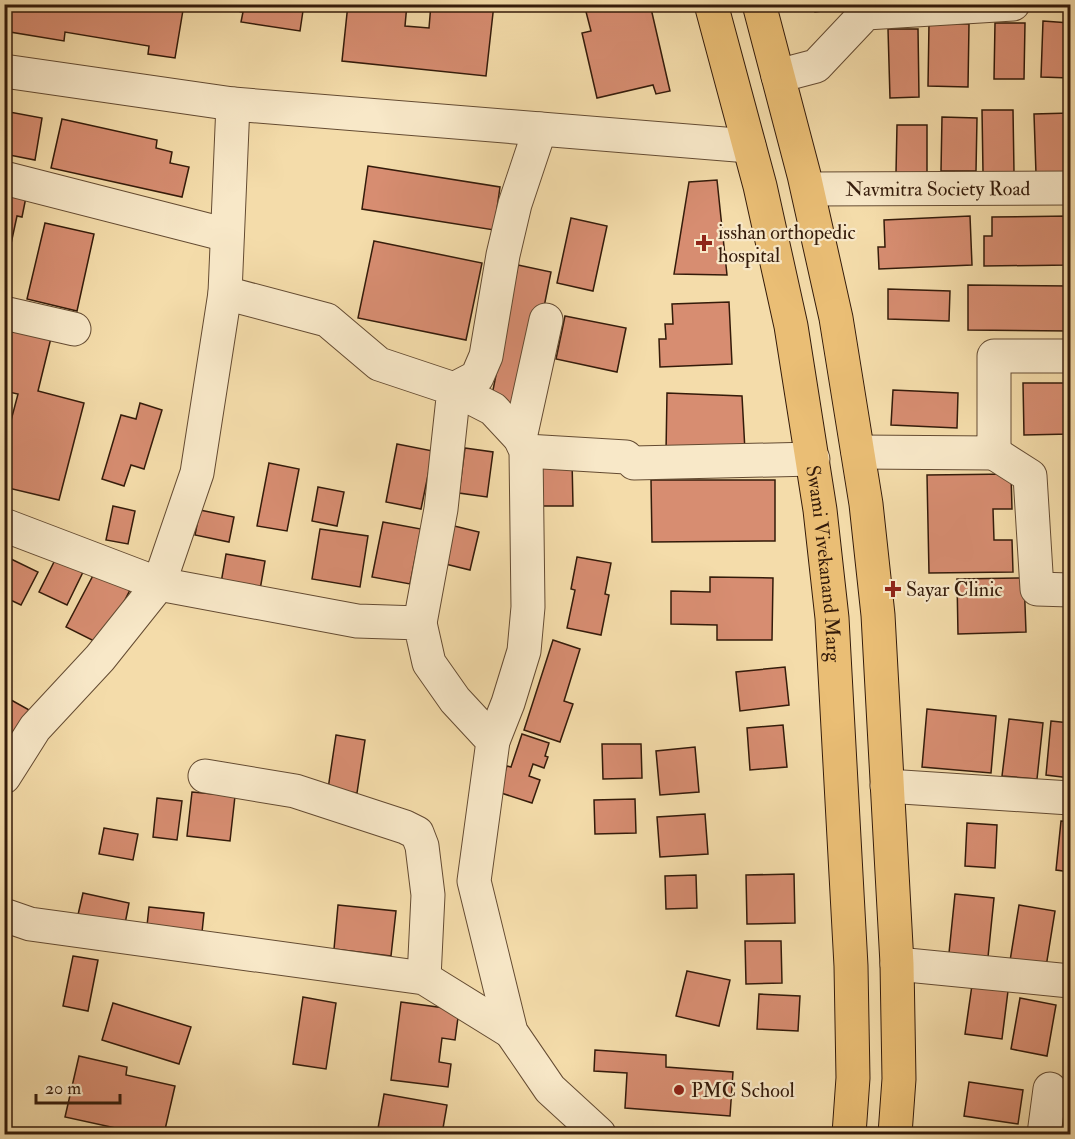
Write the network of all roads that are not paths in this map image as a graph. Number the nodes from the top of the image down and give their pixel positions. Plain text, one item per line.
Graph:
1 (711, 4) edge
2 (759, 4) edge
3 (1013, 4) edge
4 (4, 71) edge
5 (778, 76) junction
6 (233, 104) junction
7 (540, 129) junction
8 (749, 146) junction
9 (4, 178) edge
10 (1071, 188) edge
11 (808, 189) junction
12 (228, 235) junction
13 (225, 293) junction
14 (4, 313) edge
15 (546, 320) dead end
16 (74, 329) dead end
17 (1071, 356) edge
18 (454, 390) junction
19 (523, 444) junction
20 (858, 452) junction
21 (994, 453) junction
22 (813, 459) junction
23 (4, 525) edge
24 (159, 584) junction
25 (1071, 590) edge
26 (420, 623) junction
27 (493, 741) junction
28 (204, 776) dead end
29 (4, 777) edge
30 (887, 786) junction
31 (1071, 798) edge
32 (4, 915) edge
33 (897, 964) junction
34 (424, 978) junction
35 (1071, 981) edge
36 (511, 1032) junction
37 (1050, 1089) dead end
38 (599, 1134) edge
39 (849, 1134) edge
40 (895, 1134) edge
41 (1044, 1134) edge

1 - 8 main road, Swami Vivekanand Marg
2 - 5 main road
3 - 5 street
4 - 6 street
5 - 11 main road
6 - 7 street
6 - 12 street
7 - 8 street
7 - 18 street
8 - 22 main road, Swami Vivekanand Marg
9 - 12 street
10 - 11 street, Navmitra Society Road
11 - 20 main road
12 - 13 street
13 - 18 street
13 - 24 street
14 - 16 street
15 - 19 street
17 - 21 street
18 - 19 street
18 - 26 street
19 - 22 street
19 - 27 street
20 - 21 street
20 - 30 main road
21 - 25 street
22 - 39 main road, Swami Vivekanand Marg
23 - 24 street
24 - 26 street
24 - 29 street
26 - 27 street
27 - 36 street
28 - 34 street
30 - 31 street
30 - 33 main road
32 - 34 street
33 - 35 street
33 - 40 main road
34 - 36 street
36 - 38 street
37 - 41 street

